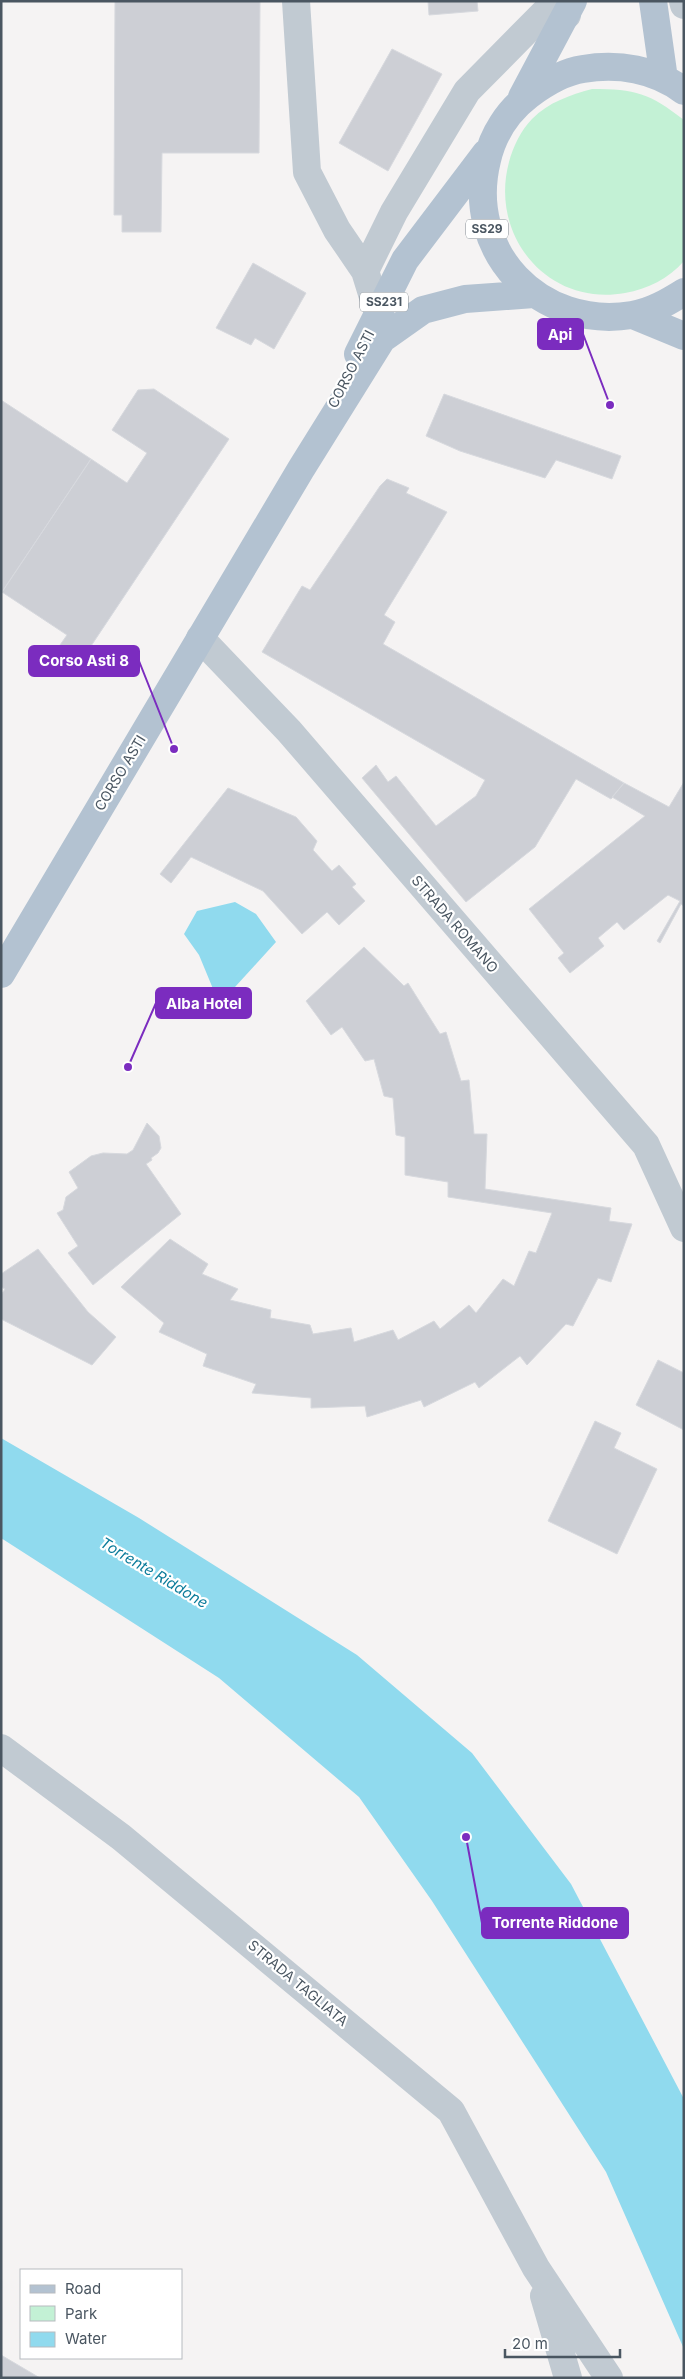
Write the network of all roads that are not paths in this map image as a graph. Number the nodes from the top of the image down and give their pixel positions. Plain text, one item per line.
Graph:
1 (296, 1) edge
2 (653, 1) edge
3 (683, 1) edge
4 (684, 5) edge
5 (570, 8) edge
6 (674, 85) edge
7 (520, 101) junction
8 (490, 148) junction
9 (365, 270) junction
10 (684, 292) edge
11 (534, 294) junction
12 (378, 313) junction
13 (633, 315) junction
14 (684, 336) edge
15 (300, 469) junction
16 (200, 638) junction
17 (1, 974) edge
18 (684, 1228) edge
19 (1, 1748) edge
20 (536, 2268) junction
21 (568, 2378) edge
22 (609, 2378) edge

1 - 9 street
2 - 6 main road, SS29
3 - 4 street
5 - 7 main road, SS29
5 - 9 street
6 - 7 main road, SS29
7 - 8 main road, SS29
8 - 11 main road, SS29
8 - 12 main road, CORSO ASTI / SS231
9 - 12 street
10 - 13 main road, SS29
11 - 13 main road, SS29
11 - 15 main road, CORSO ASTI / SS231
12 - 15 main road, CORSO ASTI / SS231
13 - 14 main road, SS29
15 - 16 main road, CORSO ASTI / SS231
16 - 17 main road, CORSO ASTI / SS231
16 - 18 street, STRADA ROMANO
19 - 20 street, STRADA TAGLIATA
20 - 21 street, STRADA TAGLIATA
20 - 22 street, STRADA TAGLIATA

